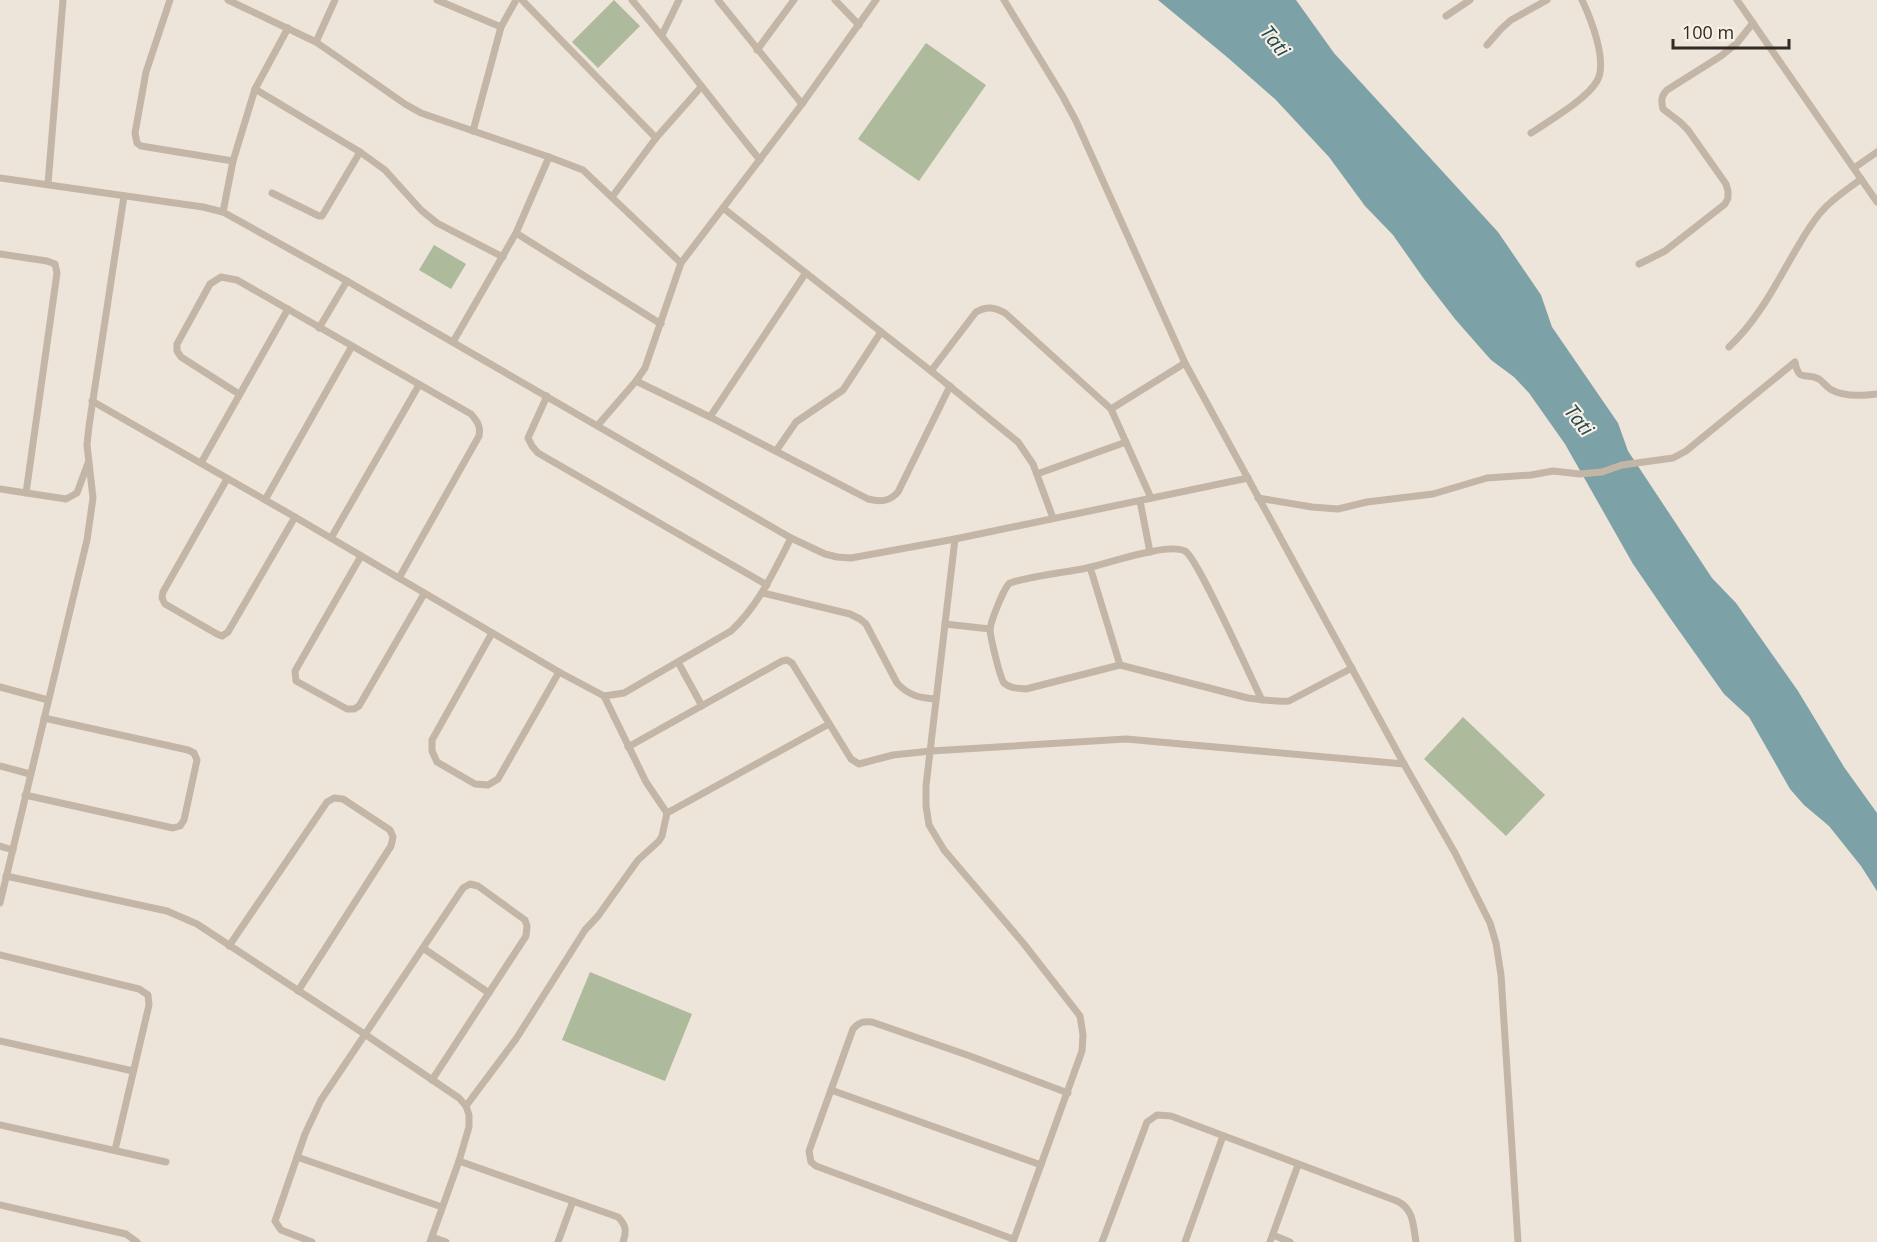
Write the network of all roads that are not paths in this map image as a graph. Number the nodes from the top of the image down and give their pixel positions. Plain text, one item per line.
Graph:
1 (63, 0) edge
2 (170, 0) edge
3 (228, 0) edge
4 (336, 0) edge
5 (437, 0) edge
6 (516, 0) edge
7 (522, 0) edge
8 (632, 0) edge
9 (679, 0) edge
10 (718, 0) edge
11 (794, 0) edge
12 (835, 0) edge
13 (876, 0) edge
14 (1004, 0) edge
15 (1470, 0) edge
16 (1547, 0) edge
17 (1582, 0) edge
18 (1737, 0) edge
19 (247, 4) edge
20 (1446, 16) dead end
21 (1753, 23) junction
22 (859, 25) junction
23 (501, 27) junction
24 (288, 28) junction
25 (662, 35) junction
26 (316, 42) junction
27 (1487, 45) dead end
28 (757, 50) junction
29 (701, 87) junction
30 (255, 89) junction
31 (802, 104) junction
32 (473, 131) junction
33 (1531, 133) dead end
34 (656, 138) junction
35 (360, 152) junction
36 (1877, 152) edge
37 (549, 157) junction
38 (760, 160) junction
39 (233, 161) junction
40 (1854, 168) junction
41 (0, 178) edge
42 (1861, 179) junction
43 (48, 184) junction
44 (272, 193) dead end
45 (124, 196) junction
46 (612, 197) junction
47 (1877, 202) edge
48 (723, 208) junction
49 (224, 212) junction
50 (516, 233) junction
51 (0, 254) edge
52 (503, 257) junction
53 (681, 263) junction
54 (1639, 264) dead end
55 (805, 274) junction
56 (347, 281) junction
57 (288, 309) junction
58 (661, 324) junction
59 (320, 328) junction
60 (881, 332) junction
61 (453, 342) junction
62 (352, 346) junction
63 (1729, 347) dead end
64 (1185, 363) junction
65 (931, 371) junction
66 (636, 381) junction
67 (419, 385) junction
68 (950, 386) junction
69 (239, 394) junction
70 (1877, 394) edge
71 (547, 396) junction
72 (92, 401) junction
73 (1112, 409) junction
74 (710, 417) junction
75 (598, 425) junction
76 (1126, 442) junction
77 (776, 451) junction
78 (88, 460) junction
79 (201, 463) junction
80 (1037, 474) junction
81 (1248, 478) junction
82 (227, 479) junction
83 (0, 489) edge
84 (26, 493) junction
85 (1151, 498) junction
86 (1258, 498) junction
87 (265, 500) junction
88 (1140, 501) junction
89 (295, 517) junction
90 (1053, 518) junction
91 (331, 538) junction
92 (791, 538) junction
93 (954, 539) junction
94 (1150, 552) junction
95 (361, 556) junction
96 (1090, 567) junction
97 (399, 578) junction
98 (767, 585) junction
99 (763, 593) junction
100 (424, 594) junction
101 (945, 624) junction
102 (990, 629) junction
103 (492, 633) junction
104 (678, 662) junction
105 (1120, 665) junction
106 (1352, 668) junction
107 (559, 672) junction
108 (0, 687) edge
109 (604, 696) junction
110 (936, 699) junction
111 (48, 700) junction
112 (1262, 700) junction
113 (702, 706) junction
114 (44, 718) junction
115 (829, 724) junction
116 (628, 747) junction
117 (931, 751) junction
118 (1404, 764) junction
119 (0, 766) edge
120 (30, 774) junction
121 (26, 795) junction
122 (667, 813) junction
123 (0, 846) edge
124 (13, 850) junction
125 (6, 876) junction
126 (0, 903) edge
127 (230, 946) junction
128 (423, 948) junction
129 (0, 955) edge
130 (298, 991) junction
131 (489, 993) junction
132 (366, 1035) junction
133 (0, 1041) edge
134 (133, 1071) junction
135 (432, 1080) junction
136 (831, 1090) junction
137 (1068, 1093) junction
138 (466, 1106) junction
139 (0, 1125) edge
140 (1223, 1136) junction
141 (115, 1150) junction
142 (297, 1156) junction
143 (459, 1161) junction
144 (166, 1162) dead end
145 (1041, 1165) junction
146 (1298, 1165) junction
147 (573, 1201) junction
148 (0, 1205) edge
149 (442, 1207) junction
150 (431, 1239) edge
151 (1271, 1239) edge
152 (1013, 1241) edge
153 (137, 1242) edge
154 (312, 1242) edge
155 (446, 1242) edge
156 (558, 1242) edge
157 (623, 1242) edge
158 (1102, 1242) edge
159 (1185, 1242) edge
160 (1290, 1242) edge
161 (1416, 1242) edge
162 (1518, 1242) edge

1 - 43 street
2 - 39 street
3 - 19 street
4 - 26 street
5 - 23 street
6 - 23 street
7 - 34 street
8 - 25 street
9 - 25 street
10 - 28 street
11 - 28 street
12 - 22 street
13 - 22 street
14 - 64 street
15 - 20 street
16 - 27 street
17 - 33 street
18 - 21 street
19 - 24 street
21 - 40 street
21 - 54 street
22 - 31 street
23 - 32 street
24 - 26 street
24 - 30 street
25 - 29 street
26 - 32 street
28 - 31 street
29 - 34 street
29 - 38 street
30 - 35 street
30 - 39 street
31 - 38 street
32 - 37 street
34 - 46 street
35 - 44 street
35 - 52 street
36 - 40 street
37 - 46 street
37 - 50 street
38 - 48 street
39 - 49 street
40 - 42 street
41 - 43 street
42 - 47 street
42 - 63 street
43 - 45 street
45 - 49 street
45 - 72 street
46 - 53 street
48 - 53 street
48 - 55 street
49 - 56 street
50 - 52 street
50 - 58 street
51 - 84 street
52 - 61 street
53 - 58 street
55 - 60 street
55 - 74 street
56 - 59 street
56 - 61 street
57 - 59 street
57 - 69 street
57 - 69 street
58 - 66 street
59 - 62 street
60 - 65 street
60 - 77 street
61 - 71 street
62 - 67 street
62 - 87 street
64 - 73 street
64 - 81 street
65 - 68 street
65 - 73 street
66 - 74 street
66 - 75 street
67 - 91 street
67 - 97 street
68 - 77 street
68 - 80 street
69 - 79 street
70 - 86 street
71 - 75 street
71 - 98 street
72 - 78 street
72 - 79 street
73 - 76 street
74 - 77 street
75 - 92 street
76 - 80 street
76 - 85 street
78 - 84 street
78 - 111 street
79 - 82 street
80 - 90 street
81 - 85 street
81 - 86 street
82 - 87 street
82 - 89 street
83 - 84 street
85 - 88 street
86 - 106 street
87 - 89 street
88 - 90 street
88 - 94 street
89 - 91 street
90 - 93 street
91 - 95 street
92 - 93 street
92 - 98 street
93 - 101 street
94 - 96 street
94 - 112 street
95 - 97 street
95 - 100 street
96 - 102 street
96 - 105 street
97 - 100 street
98 - 99 street
99 - 104 street
99 - 110 street
100 - 103 street
101 - 102 street
101 - 110 street
102 - 105 street
103 - 107 street
103 - 107 street
104 - 109 street
104 - 113 street
105 - 112 street
106 - 112 street
106 - 118 street
107 - 109 street
108 - 111 street
109 - 116 street
110 - 117 street
111 - 114 street
113 - 115 street
113 - 116 street
114 - 120 street
114 - 121 street
115 - 117 street
115 - 122 street
116 - 122 street
117 - 118 street
117 - 137 street
118 - 162 street
119 - 120 street
120 - 121 street
121 - 124 street
122 - 138 street
123 - 124 street
124 - 125 street
125 - 126 street
125 - 127 street
127 - 130 street
127 - 130 street
128 - 131 street
128 - 131 street
128 - 132 street
129 - 134 street
130 - 132 street
131 - 135 street
132 - 135 street
132 - 142 street
133 - 134 street
134 - 141 street
135 - 138 street
136 - 137 street
136 - 145 street
136 - 152 street
137 - 145 street
138 - 143 street
139 - 141 street
140 - 146 street
140 - 158 street
140 - 159 street
141 - 144 street
142 - 149 street
142 - 154 street
143 - 147 street
143 - 149 street
145 - 152 street
146 - 151 street
146 - 161 street
147 - 156 street
147 - 157 street
148 - 153 street
149 - 150 street
150 - 155 street
151 - 160 street

